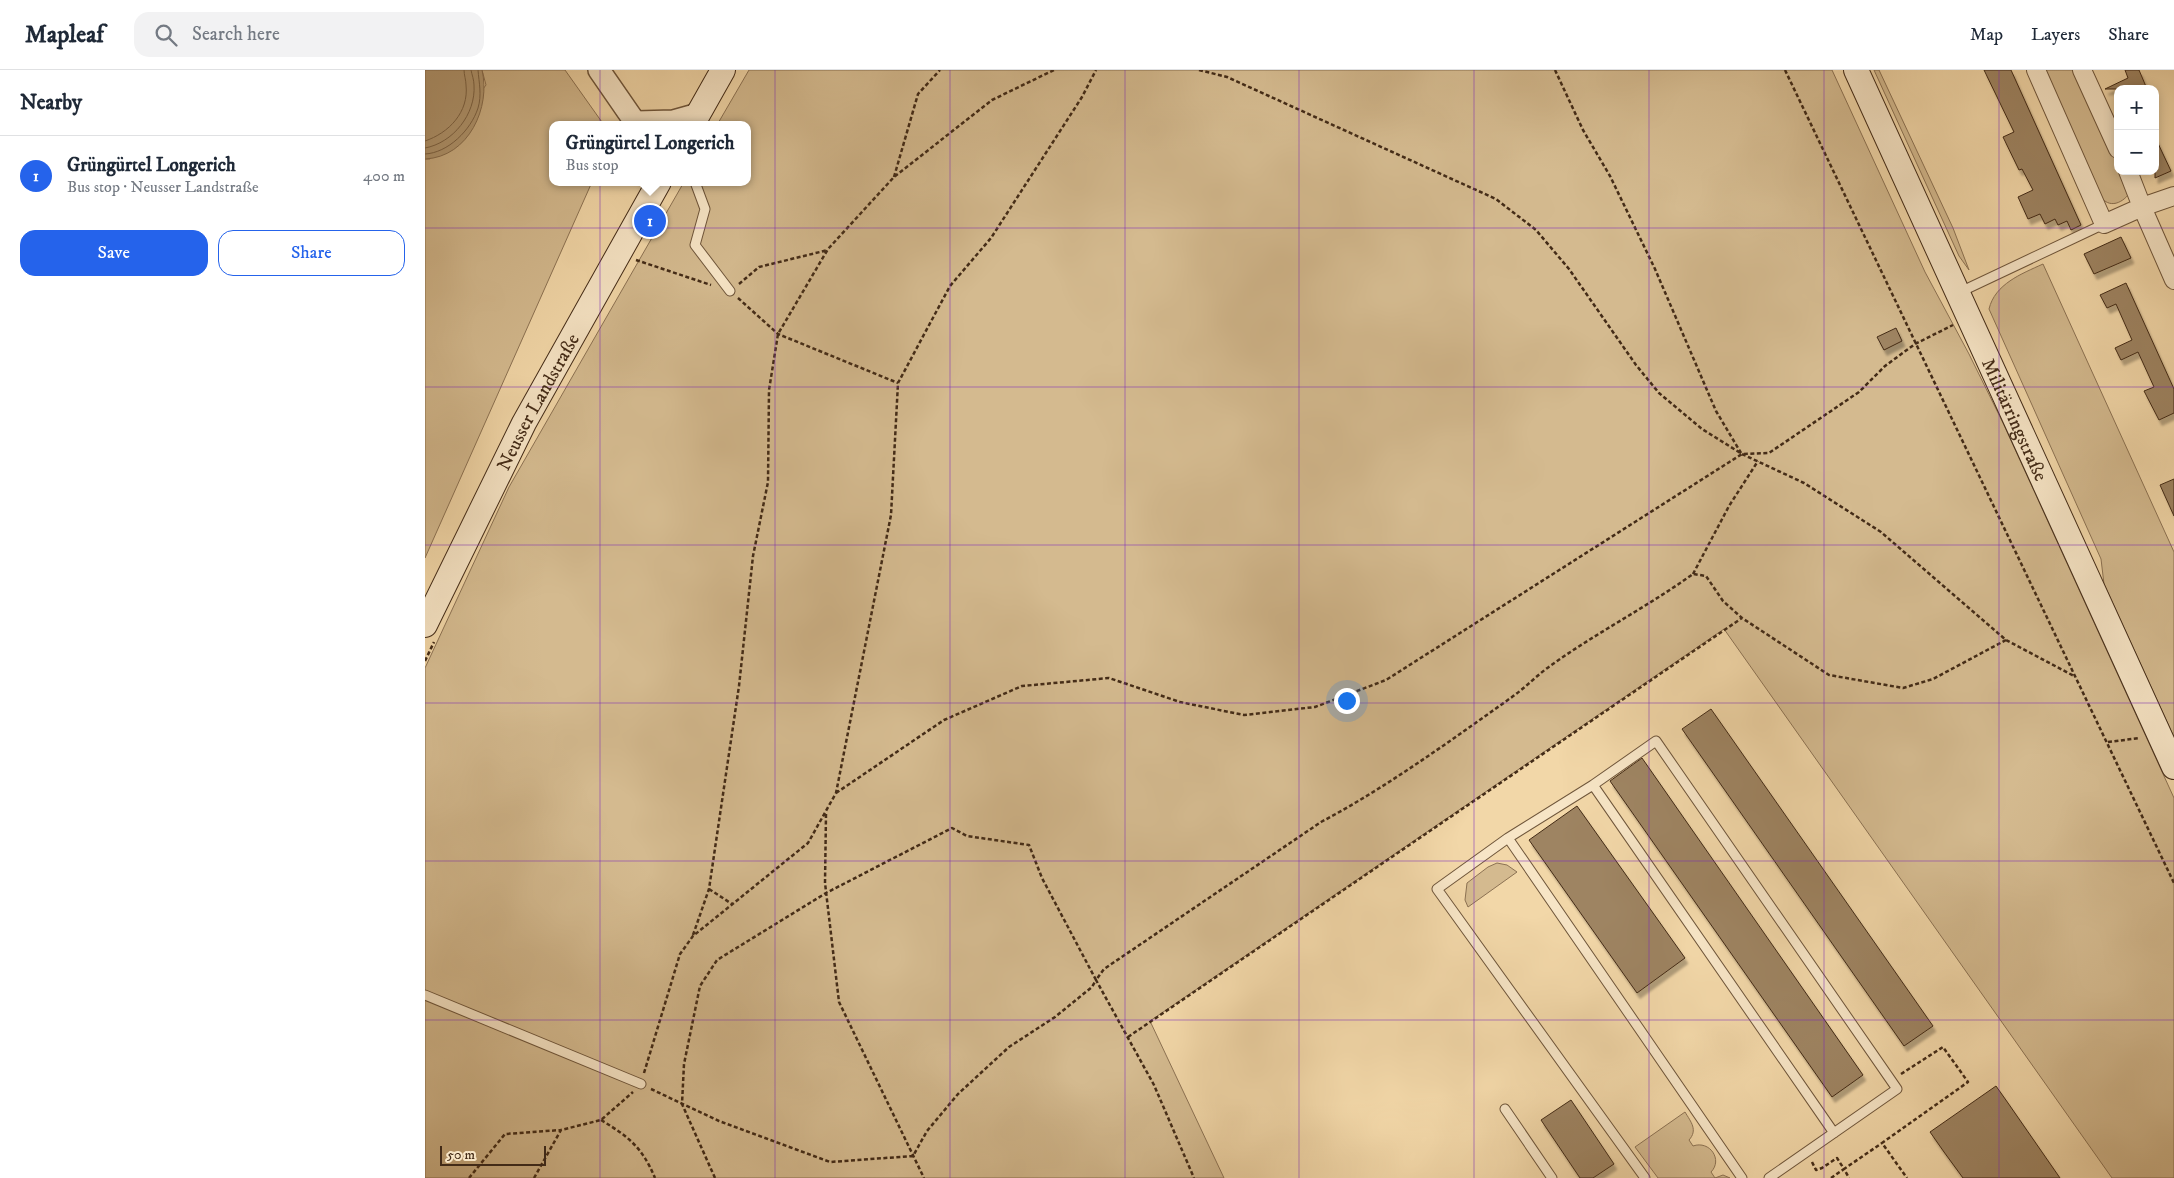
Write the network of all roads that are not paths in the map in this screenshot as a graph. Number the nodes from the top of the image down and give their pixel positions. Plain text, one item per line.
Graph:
1 (599, 70) edge
2 (723, 70) edge
3 (1857, 70) edge
4 (2035, 70) edge
5 (2082, 70) edge
6 (695, 119) edge
7 (634, 121) edge
8 (673, 121) edge
9 (2114, 140) edge
10 (2130, 175) edge
11 (655, 186) edge
12 (696, 186) edge
13 (2174, 196) edge
14 (2142, 207) junction
15 (2104, 224) junction
16 (2174, 280) edge
17 (731, 291) road end
18 (1961, 300) junction
19 (425, 626) edge
20 (2174, 767) edge
21 (1593, 785) junction
22 (1508, 838) junction
23 (425, 995) edge
24 (641, 1084) road end
25 (1505, 1109) dead end
26 (1834, 1133) junction
27 (1552, 1178) edge
28 (1645, 1178) edge
29 (1743, 1178) edge
30 (1769, 1178) edge

1 - 7 street
2 - 6 main road
3 - 18 main road, Militärringstraße
4 - 15 street
5 - 9 street
6 - 8 street
10 - 14 street
11 - 19 main road, Neusser Landstraße
12 - 17 lane
13 - 14 street
14 - 15 street
14 - 16 street
15 - 18 lane
18 - 20 main road, Militärringstraße
21 - 22 lane
21 - 26 lane
21 - 26 lane
22 - 28 lane
22 - 29 lane
23 - 24 lane
25 - 27 lane
26 - 30 lane

